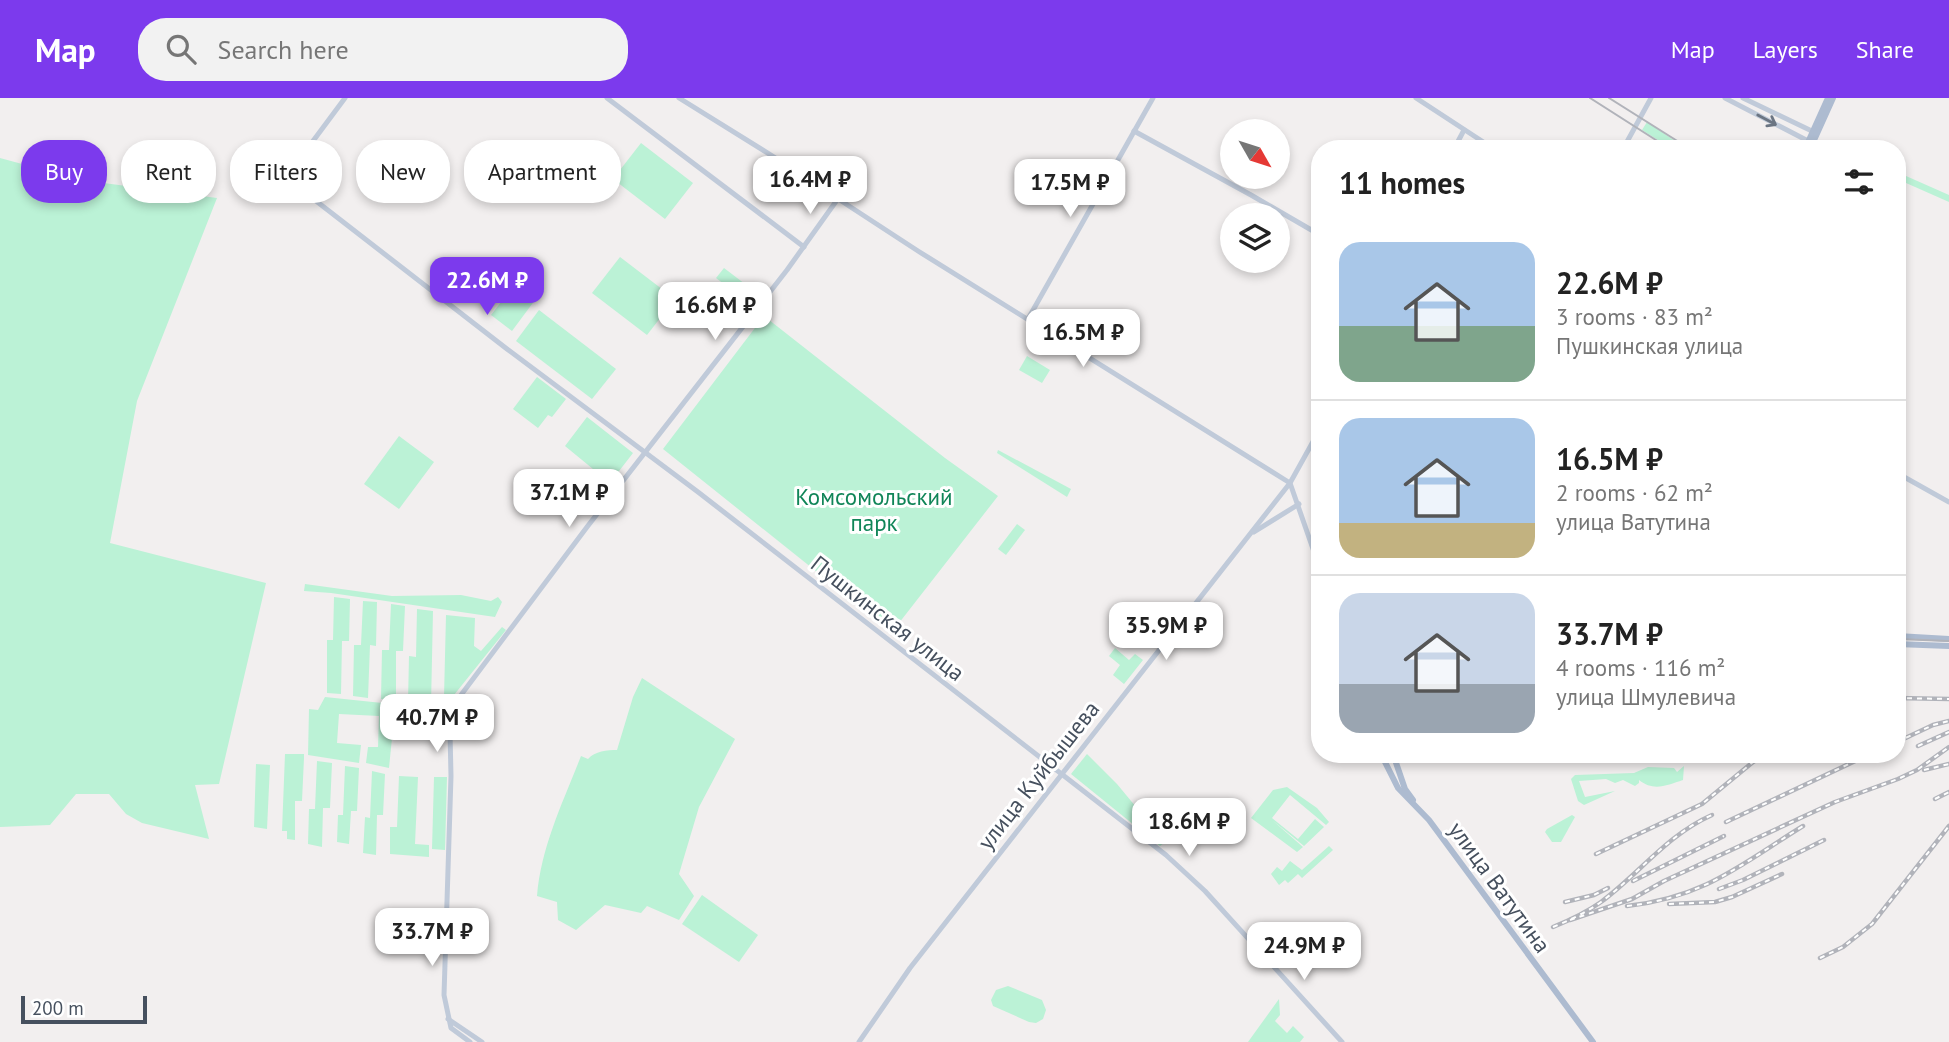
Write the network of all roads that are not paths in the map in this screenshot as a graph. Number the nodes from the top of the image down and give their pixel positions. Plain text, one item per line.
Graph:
1 (345, 98) edge
2 (607, 98) edge
3 (679, 98) edge
4 (1153, 98) edge
5 (1416, 98) edge
6 (1651, 98) edge
7 (1725, 98) edge
8 (1744, 98) edge
9 (1830, 98) edge
10 (1464, 130) junction
11 (1134, 131) junction
12 (1816, 132) junction
13 (1459, 140) edge
14 (1480, 140) edge
15 (1628, 140) edge
16 (1802, 140) edge
17 (1813, 140) edge
18 (837, 200) junction
19 (1311, 230) edge
20 (804, 247) junction
21 (1028, 320) junction
22 (1311, 445) edge
23 (645, 453) junction
24 (1906, 478) edge
25 (1290, 482) junction
26 (1949, 502) edge
27 (1299, 504) junction
28 (1250, 534) junction
29 (1311, 541) edge
30 (1906, 637) edge
31 (1949, 639) edge
32 (1906, 644) edge
33 (1949, 646) edge
34 (1385, 763) edge
35 (1395, 763) edge
36 (1398, 773) junction
37 (1062, 774) junction
38 (1390, 776) junction
39 (1423, 813) junction
40 (449, 1018) junction
41 (1591, 1041) edge
42 (470, 1042) edge
43 (482, 1042) edge
44 (859, 1042) edge
45 (1342, 1042) edge

1 - 23 main road, Пушкинская улица
2 - 20 main road
3 - 18 main road
4 - 11 main road
5 - 10 main road
6 - 15 main road
7 -> 16 main road
8 - 12 main road
9 - 12 main road
10 - 13 main road
10 - 14 main road
11 - 19 main road
11 - 21 main road
12 - 17 main road
18 - 20 main road
18 - 21 main road
20 - 23 main road
21 - 25 main road
22 - 25 main road, улица Куйбышева
23 - 37 main road, Пушкинская улица
23 - 40 main road
24 - 26 main road
25 - 27 main road
25 - 28 main road, улица Куйбышева
27 - 28 main road, улица Куйбышева
27 - 29 main road
28 - 37 main road, улица Куйбышева
30 - 31 main road
32 - 33 main road
34 - 38 main road, улица Ватутина
35 - 36 main road
36 - 38 main road
36 - 39 main road
37 - 44 main road, улица Куйбышева
37 - 45 main road, Пушкинская улица
38 - 39 main road, улица Ватутина
39 - 41 main road, улица Ватутина
40 - 42 main road
40 - 43 main road

